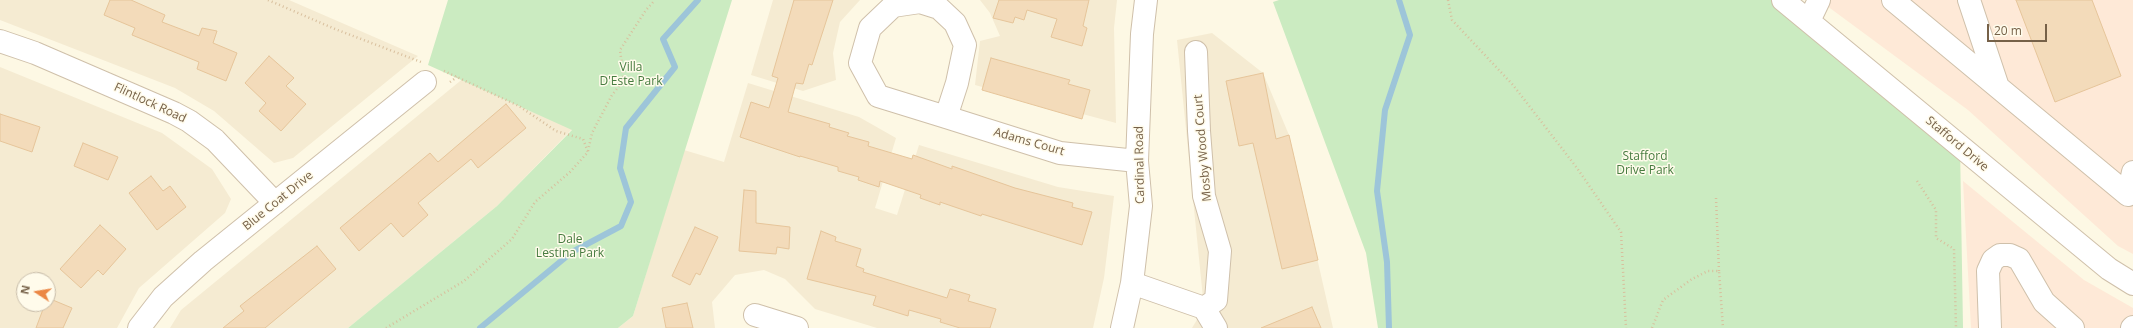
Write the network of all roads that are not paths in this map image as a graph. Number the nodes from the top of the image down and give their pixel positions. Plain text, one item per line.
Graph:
1 (1146, 0) edge
2 (1783, 0) edge
3 (1819, 0) edge
4 (1893, 0) edge
5 (1969, 0) edge
6 (1809, 21) junction
7 (0, 41) edge
8 (1196, 52) dead end
9 (428, 71) road end
10 (1998, 87) junction
11 (946, 117) junction
12 (1137, 161) junction
13 (2133, 172) edge
14 (275, 203) junction
15 (1132, 284) junction
16 (2133, 284) edge
17 (1204, 308) junction
18 (755, 316) dead end
19 (139, 328) edge
20 (797, 328) edge
21 (1122, 328) edge
22 (1216, 328) edge
23 (1990, 328) edge
24 (2073, 328) edge

1 - 12 street, Cardinal Road
2 - 6 street, Stafford Drive
3 - 6 street
4 - 10 street
5 - 10 street
6 - 16 street, Stafford Drive
7 - 14 street, Flintlock Road
8 - 17 street, Mosby Wood Court
9 - 14 street, Blue Coat Drive
10 - 13 street
11 - 11 street, Adams Court
11 - 12 street, Adams Court
12 - 15 street, Cardinal Road
14 - 19 street, Blue Coat Drive
15 - 17 street
15 - 21 street, Cardinal Road
17 - 22 street
18 - 20 street
23 - 24 street

